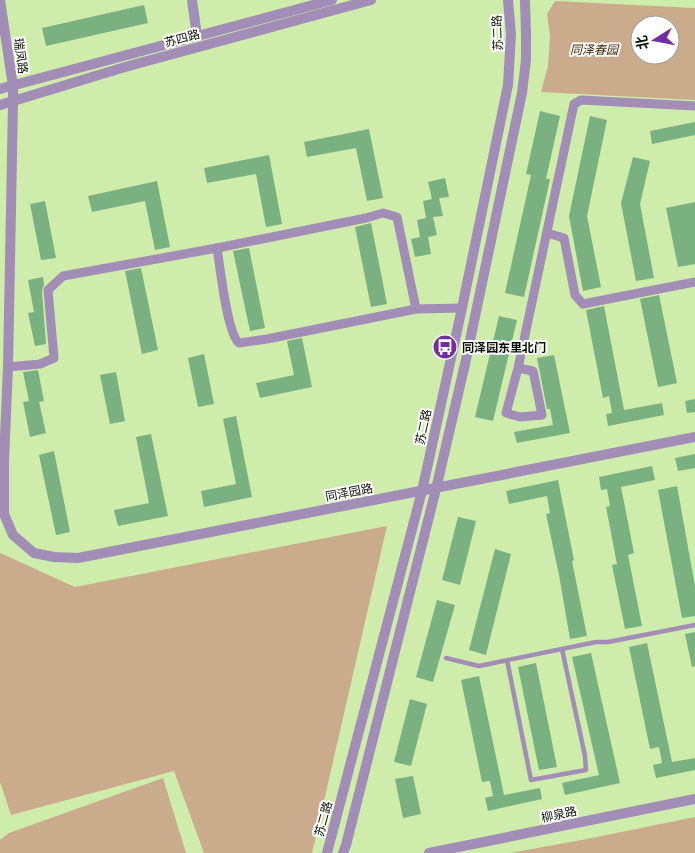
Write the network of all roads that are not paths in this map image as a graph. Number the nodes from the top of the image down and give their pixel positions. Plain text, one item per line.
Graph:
1 (0, 0) edge
2 (192, 0) edge
3 (332, 0) edge
4 (372, 0) edge
5 (508, 0) edge
6 (525, 0) edge
7 (197, 36) junction
8 (13, 86) junction
9 (0, 89) edge
10 (13, 102) junction
11 (0, 105) edge
12 (695, 106) edge
13 (547, 233) junction
14 (217, 248) junction
15 (695, 282) edge
16 (462, 308) junction
17 (416, 309) junction
18 (8, 367) junction
19 (518, 368) junction
20 (695, 437) edge
21 (436, 489) junction
22 (422, 491) junction
23 (13, 535) joint
24 (695, 625) edge
25 (562, 649) junction
26 (446, 658) dead end
27 (507, 660) junction
28 (695, 799) edge
29 (327, 853) edge
30 (343, 853) edge
31 (429, 853) edge

1 - 8 street, 瑞凤路
2 - 7 street
3 - 7 street, 苏四路
4 - 10 street, 苏四路
5 - 16 street, 苏二路
6 - 21 street
7 - 8 street, 苏四路
8 - 9 street, 苏四路
8 - 10 street, 瑞凤路
10 - 11 street, 苏四路
10 - 18 street, 瑞凤路
12 - 13 street
13 - 15 street
13 - 19 street
14 - 17 street
14 - 17 street
14 - 18 street
16 - 17 street
16 - 22 street, 苏二路
18 - 23 street, 瑞凤路
19 - 19 street
20 - 21 street, 同泽园路
21 - 22 street, 同泽园路
21 - 30 street
22 - 23 street, 同泽园路
22 - 29 street, 苏二路
24 - 25 lane
25 - 27 lane
25 - 27 lane
26 - 27 lane
28 - 31 street, 柳泉路

